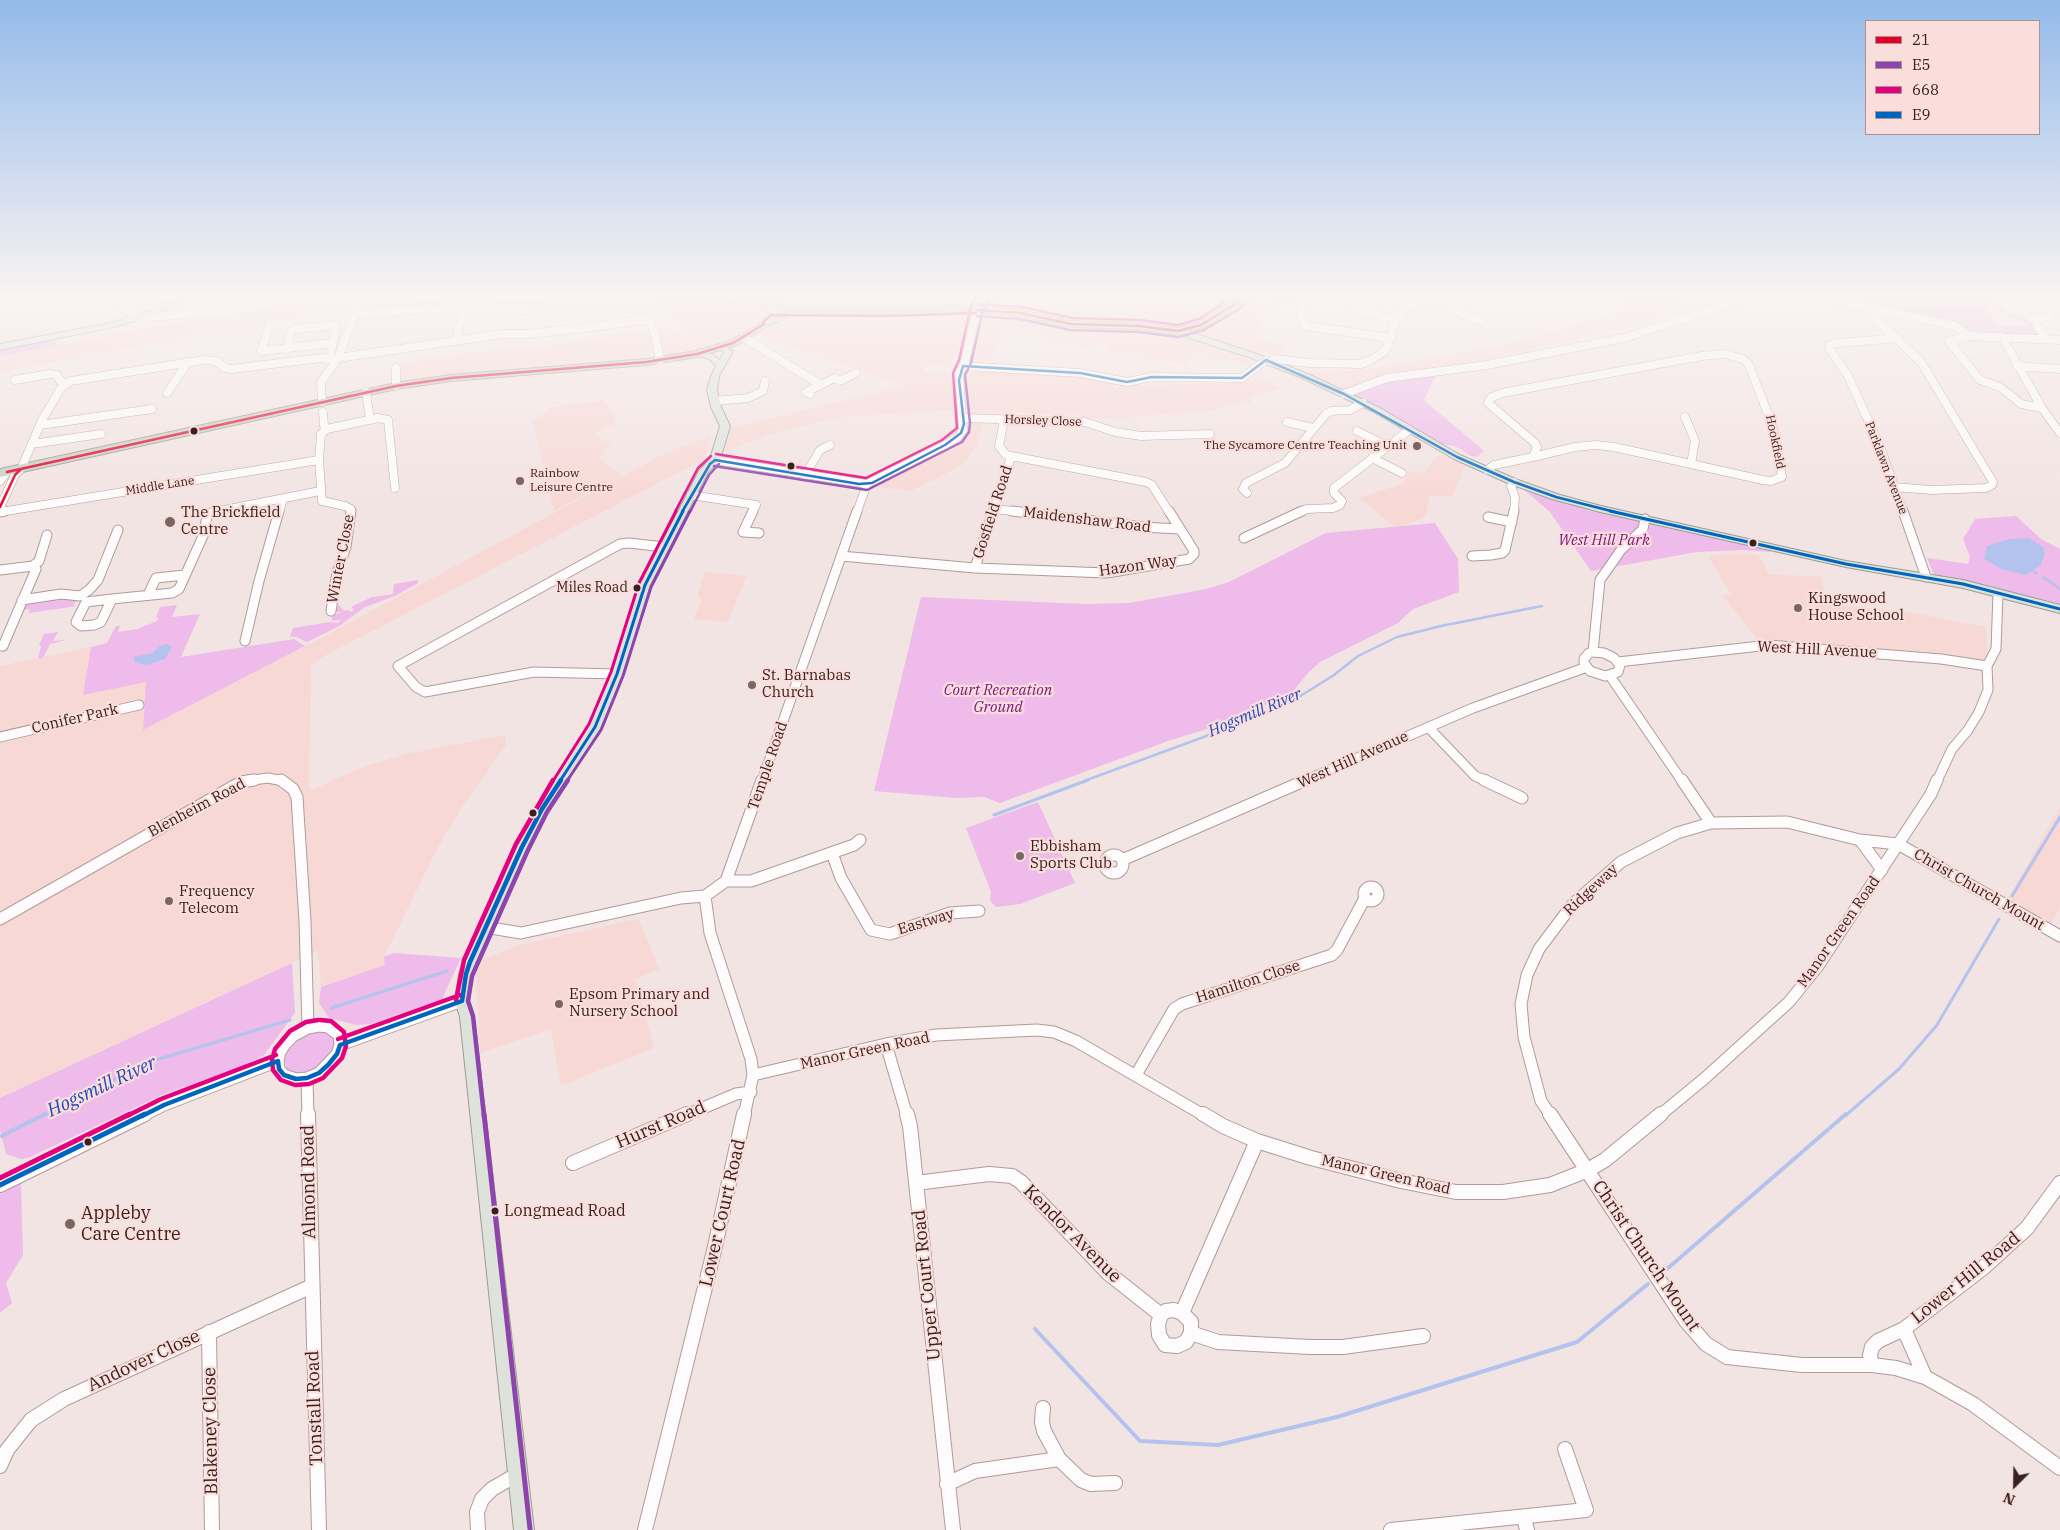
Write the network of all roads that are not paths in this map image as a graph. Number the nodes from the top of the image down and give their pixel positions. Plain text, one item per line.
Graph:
1 (159, 366) edge
2 (185, 366) edge
3 (224, 366) edge
4 (256, 366) edge
5 (331, 366) edge
6 (589, 366) edge
7 (720, 366) edge
8 (790, 366) edge
9 (963, 366) edge
10 (995, 366) edge
11 (1260, 366) edge
12 (1280, 366) edge
13 (1481, 366) edge
14 (1647, 366) edge
15 (1751, 366) edge
16 (1842, 366) edge
17 (1924, 366) edge
18 (1969, 366) edge
19 (2017, 366) edge
20 (2023, 366) edge
21 (396, 368) dead end
22 (2060, 369) edge
23 (856, 373) dead end
24 (15, 380) dead end
25 (765, 381) dead end
26 (66, 383) junction
27 (820, 385) junction
28 (396, 386) junction
29 (366, 392) junction
30 (167, 393) dead end
31 (810, 394) dead end
32 (1344, 394) junction
33 (714, 401) junction
34 (1363, 403) junction
35 (323, 407) junction
36 (2042, 408) junction
37 (152, 409) dead end
38 (1685, 417) dead end
39 (964, 418) junction
40 (370, 420) junction
41 (1004, 420) junction
42 (72, 421) junction
43 (1286, 422) dead end
44 (40, 425) junction
45 (1313, 428) junction
46 (327, 429) junction
47 (1409, 430) junction
48 (1357, 431) dead end
49 (66, 433) dead end
50 (101, 434) dead end
51 (1210, 434) dead end
52 (2060, 434) edge
53 (1535, 443) junction
54 (32, 444) junction
55 (830, 445) dead end
56 (1387, 446) junction
57 (1556, 451) junction
58 (1011, 457) junction
59 (1533, 457) junction
60 (1372, 458) junction
61 (319, 460) junction
62 (715, 460) junction
63 (1691, 464) junction
64 (21, 469) junction
65 (1487, 470) junction
66 (1402, 473) dead end
67 (2, 475) edge
68 (805, 475) junction
69 (1514, 482) junction
70 (867, 484) junction
71 (1894, 487) junction
72 (395, 488) dead end
73 (320, 491) junction
74 (1247, 493) dead end
75 (691, 495) junction
76 (283, 499) junction
77 (0, 507) edge
78 (994, 509) junction
79 (0, 512) edge
80 (1488, 517) dead end
81 (1645, 519) junction
82 (1512, 522) junction
83 (1179, 529) junction
84 (118, 530) dead end
85 (759, 533) dead end
86 (47, 535) dead end
87 (1244, 538) dead end
88 (664, 547) junction
89 (841, 556) junction
90 (1472, 556) dead end
91 (33, 566) junction
92 (975, 568) junction
93 (0, 570) edge
94 (185, 575) junction
95 (1926, 577) junction
96 (1998, 594) junction
97 (148, 595) junction
98 (83, 599) junction
99 (112, 599) junction
100 (22, 600) junction
101 (2060, 609) edge
102 (331, 611) dead end
103 (245, 641) dead end
104 (0, 646) edge
105 (1594, 652) junction
106 (1618, 662) junction
107 (1987, 666) junction
108 (1587, 667) junction
109 (617, 674) junction
110 (1610, 676) junction
111 (139, 705) dead end
112 (1428, 727) junction
113 (0, 736) edge
114 (1522, 798) dead end
115 (1711, 823) junction
116 (860, 840) dead end
117 (1860, 840) junction
118 (1898, 844) junction
119 (832, 853) junction
120 (1122, 860) dead end
121 (1882, 870) junction
122 (726, 881) junction
123 (705, 896) junction
124 (1365, 898) dead end
125 (979, 911) dead end
126 (0, 919) edge
127 (486, 927) junction
128 (2060, 936) edge
129 (462, 1001) junction
130 (308, 1028) junction
131 (340, 1044) junction
132 (886, 1044) junction
133 (278, 1061) junction
134 (1136, 1075) junction
135 (754, 1076) junction
136 (307, 1078) junction
137 (751, 1092) junction
138 (1257, 1141) junction
139 (573, 1163) dead end
140 (1588, 1170) junction
141 (916, 1183) junction
142 (2060, 1183) edge
143 (0, 1186) edge
144 (312, 1286) junction
145 (1182, 1312) junction
146 (1161, 1315) junction
147 (1904, 1329) junction
148 (210, 1332) junction
149 (1191, 1333) junction
150 (1423, 1336) dead end
151 (1872, 1365) junction
152 (1925, 1377) junction
153 (1043, 1408) dead end
154 (1565, 1448) dead end
155 (1059, 1459) junction
156 (0, 1466) edge
157 (2060, 1468) edge
158 (518, 1474) junction
159 (1115, 1483) dead end
160 (947, 1484) junction
161 (1525, 1524) edge
162 (212, 1530) edge
163 (319, 1530) edge
164 (478, 1530) edge
165 (524, 1530) edge
166 (645, 1530) edge
167 (952, 1530) edge
168 (1391, 1530) edge

1 - 26 street
2 - 30 street
3 - 4 street
5 - 35 street
6 - 28 highway
7 - 33 main road
8 - 27 street
9 - 39 street
10 - 11 street
12 - 32 main road
13 - 32 street
14 - 53 street, Hookfield
15 - 63 street, Hookfield
16 - 71 street, Parklawn Avenue
17 - 71 street
18 - 36 street
19 - 36 street
20 - 22 street
21 - 28 street
23 - 27 street
24 - 26 street
25 - 33 street
26 - 44 street
27 - 31 street
28 - 29 highway
29 - 35 highway
29 - 40 street
32 - 34 main road
33 - 62 main road
34 - 45 street
34 - 47 main road
35 - 46 street
35 - 64 highway
36 - 52 street
37 - 42 street
38 - 63 street
39 - 41 street, Horsley Close
39 - 70 street
40 - 46 street
40 - 72 street
41 - 51 street, Horsley Close
41 - 58 street
42 - 44 street
42 - 49 street
43 - 45 street
44 - 54 street
45 - 74 street
46 - 61 street
47 - 56 street
47 - 65 main road
48 - 56 street
50 - 54 street
53 - 57 street, Hookfield
53 - 59 street
54 - 64 street
55 - 68 street
56 - 60 street
57 - 59 street, Hookfield
57 - 63 street, Hookfield
58 - 78 street, Gosfield Road
58 - 83 street, Hazon Way
59 - 65 street, Hookfield
60 - 66 street
60 - 87 street
61 - 73 street
61 - 79 street, Middle Lane
62 - 68 street
62 - 75 main road
64 - 67 highway
64 - 77 street
65 - 69 main road
68 - 70 street
69 - 81 main road
69 - 82 street
70 - 89 street, Temple Road
71 - 95 street, Parklawn Avenue
73 - 76 street
73 - 102 street, Winter Close
75 - 85 street
75 - 88 main road
76 - 94 street
76 - 103 street
78 - 83 street, Maidenshaw Road
78 - 92 street, Gosfield Road
80 - 82 street
81 - 95 main road
81 - 105 street
82 - 90 street
83 - 92 street, Hazon Way
84 - 98 street
86 - 91 street
88 - 109 main road
88 - 109 street
89 - 92 street, Hazon Way
89 - 122 street, Temple Road
91 - 93 street
91 - 100 street
94 - 97 street
94 - 97 street
95 - 96 main road
96 - 101 main road
96 - 107 street, Manor Green Road
97 - 99 street
98 - 99 street
98 - 99 street
98 - 100 street
100 - 104 street
105 - 106 street
105 - 108 street
106 - 107 street, West Hill Avenue
106 - 110 street
107 - 118 street, Manor Green Road
108 - 110 street
108 - 112 street, West Hill Avenue
109 - 127 main road
110 - 115 street
111 - 113 street, Conifer Park
112 - 114 street
112 - 120 street, West Hill Avenue
115 - 117 street, Ridgeway
115 - 140 street, Ridgeway
116 - 119 street
117 - 118 street, Ridgeway
117 - 121 street
118 - 121 street, Manor Green Road
118 - 128 street, Christ Church Mount
119 - 122 street
119 - 125 street, Eastway
121 - 140 street, Manor Green Road
122 - 123 street
123 - 127 street
123 - 135 street, Lower Court Road
124 - 134 street, Hamilton Close
126 - 130 street, Blenheim Road
127 - 129 main road
129 - 131 street
129 - 158 main road
130 - 131 street
130 - 133 street
131 - 136 street
132 - 134 street, Manor Green Road
132 - 135 street, Manor Green Road
132 - 141 street, Upper Court Road
133 - 136 street
133 - 143 street
134 - 138 street, Manor Green Road
135 - 137 street, Lower Court Road
136 - 144 street, Almond Road
137 - 139 street, Hurst Road
137 - 166 street, Lower Court Road
138 - 140 street, Manor Green Road
138 - 145 street
140 - 151 street, Christ Church Mount
141 - 146 street, Kendor Avenue
141 - 160 street, Upper Court Road
142 - 147 street, Lower Hill Road
144 - 148 street, Andover Close
144 - 163 street, Tonstall Road
145 - 146 street
145 - 149 street
146 - 149 street
147 - 151 street, Lower Hill Road
147 - 152 street
148 - 156 street, Andover Close
148 - 162 street, Blakeney Close
149 - 150 street
151 - 152 street, Christ Church Mount
152 - 157 street, Christ Church Mount
153 - 155 street
154 - 161 street
155 - 159 street
155 - 160 street
158 - 164 street
158 - 165 main road
160 - 167 street, Upper Court Road
161 - 168 street

